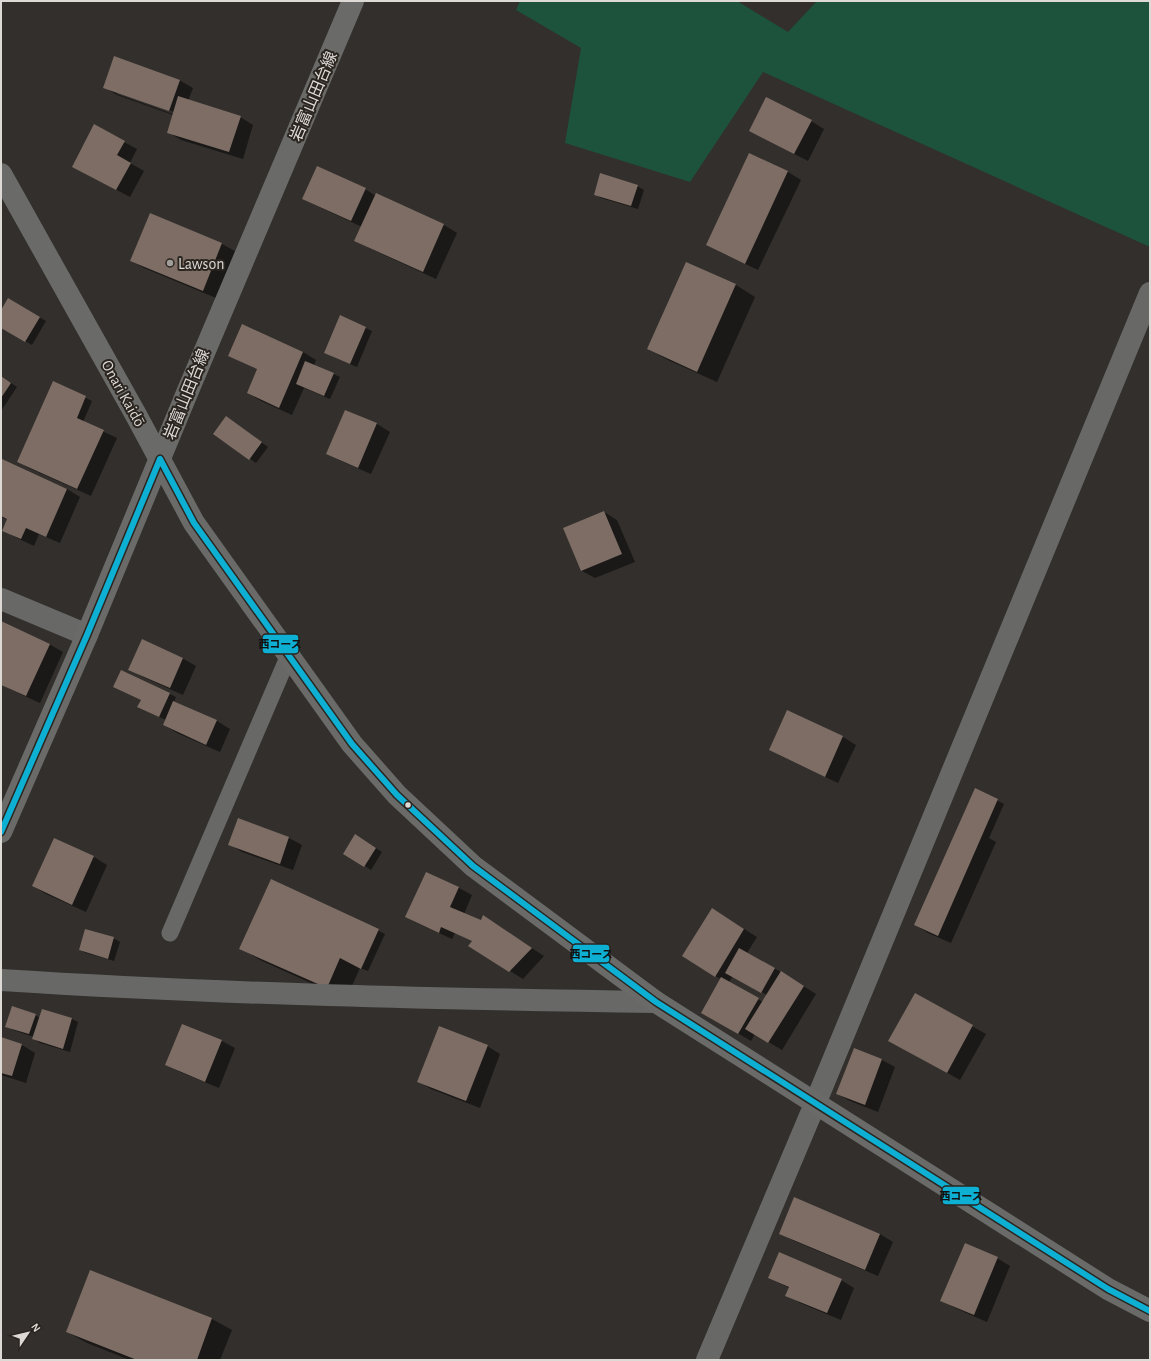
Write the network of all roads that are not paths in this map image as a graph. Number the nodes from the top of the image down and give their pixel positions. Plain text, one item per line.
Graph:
1 (353, 1) edge
2 (1, 174) edge
3 (1150, 293) edge
4 (160, 459) junction
5 (1, 598) edge
6 (86, 635) junction
7 (289, 655) junction
8 (1, 832) edge
9 (170, 932) dead end
10 (1, 980) edge
11 (656, 1002) junction
12 (815, 1104) junction
13 (1150, 1311) edge
14 (708, 1360) edge

1 - 4 street, 岩富山田台線
2 - 4 street, Onari Kaidō
3 - 12 street
4 - 6 street, 岩富山田台線
4 - 7 street, Onari Kaidō
5 - 6 street
6 - 8 street, 岩富山田台線
7 - 9 lane
7 - 11 street, Onari Kaidō
10 - 11 street
11 - 12 street, Onari Kaidō
12 - 13 street, Onari Kaidō
12 - 14 street

